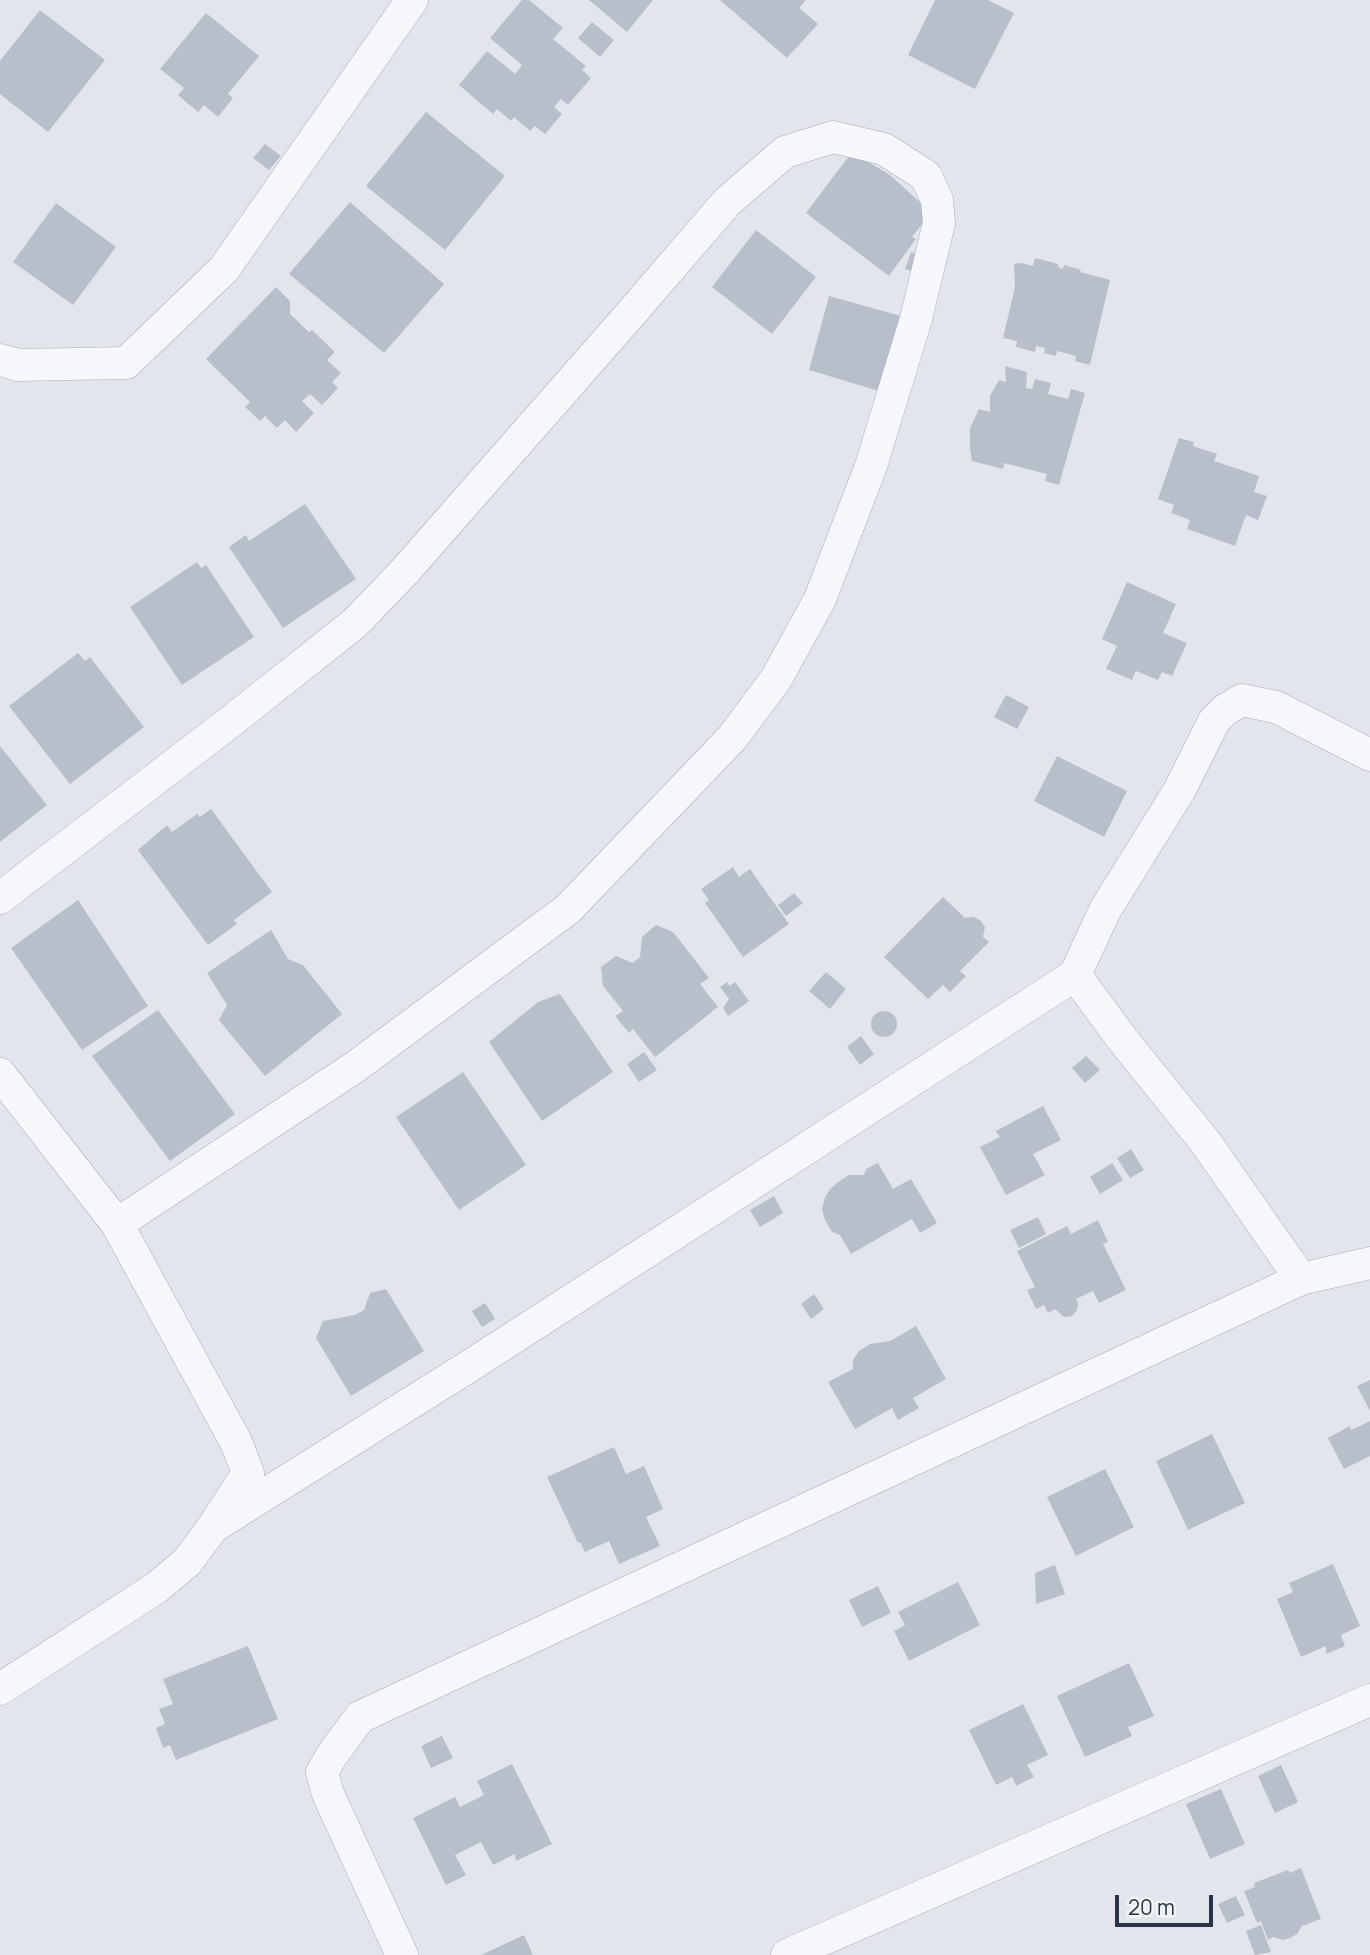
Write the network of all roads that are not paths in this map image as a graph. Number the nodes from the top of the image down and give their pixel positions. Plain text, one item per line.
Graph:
1 (412, 0) edge
2 (0, 360) edge
3 (1370, 755) edge
4 (0, 898) edge
5 (1075, 975) junction
6 (0, 1074) edge
7 (117, 1224) junction
8 (1370, 1263) edge
9 (1301, 1279) junction
10 (213, 1527) junction
11 (0, 1689) edge
12 (1370, 1700) edge
13 (402, 1955) edge
14 (787, 1955) edge

1 - 2 street
3 - 5 street
4 - 7 street
5 - 9 street
5 - 10 street
6 - 7 street
7 - 10 street
8 - 9 street
9 - 13 street
10 - 11 street
12 - 14 street

